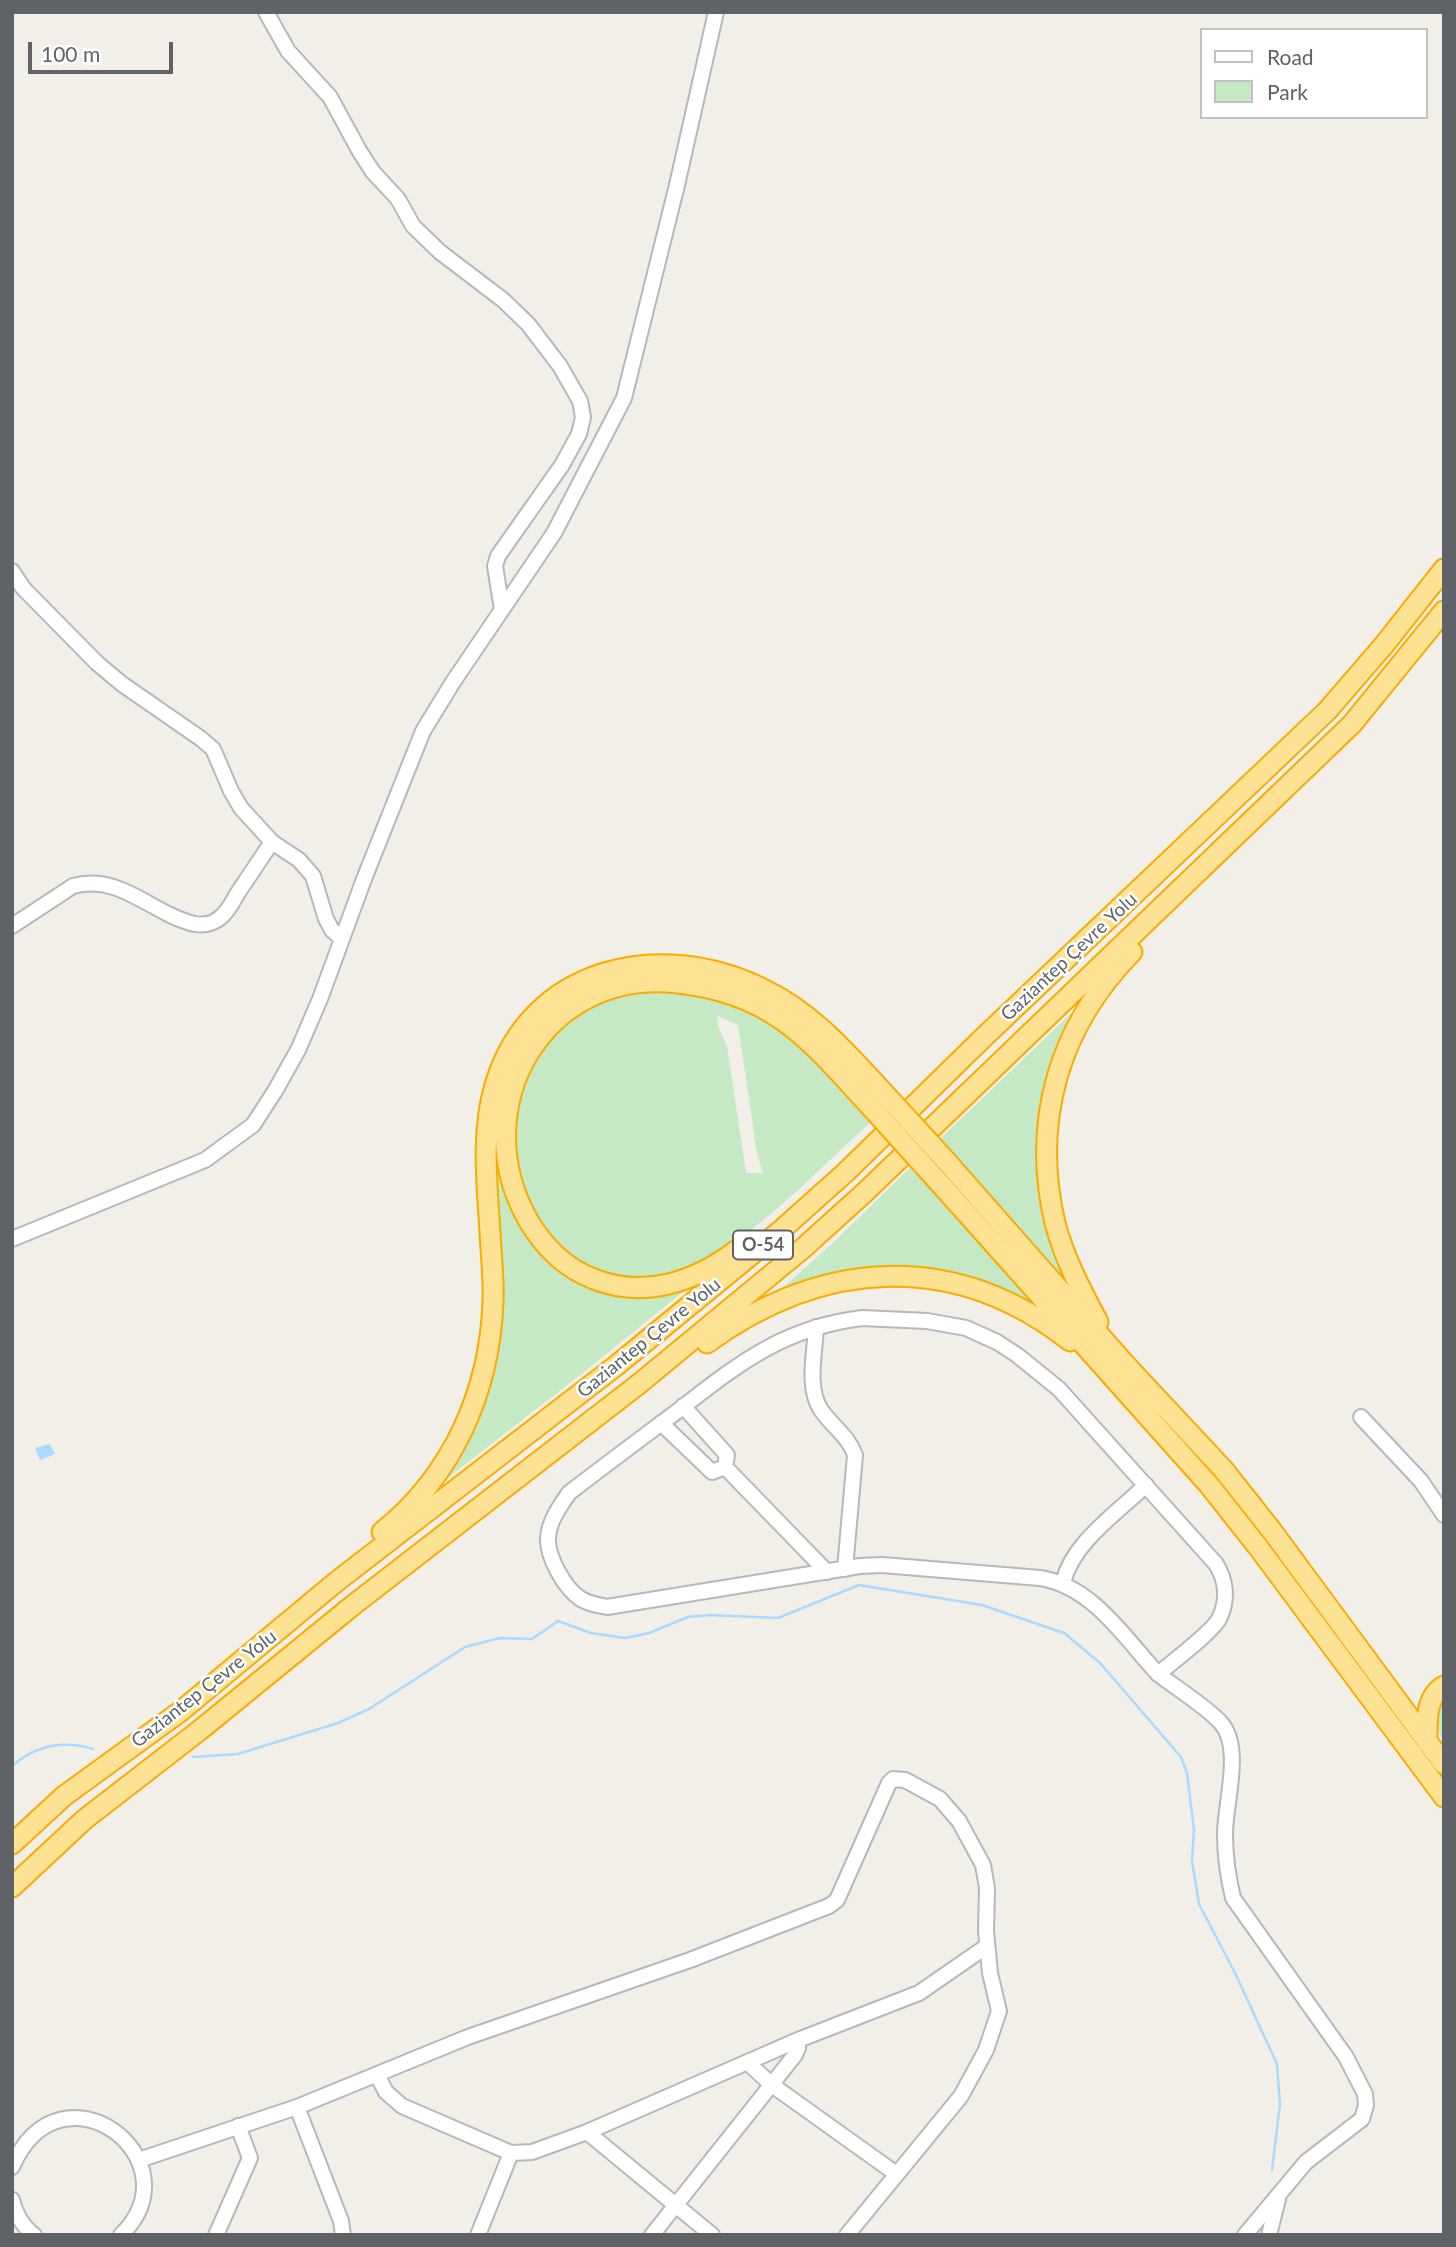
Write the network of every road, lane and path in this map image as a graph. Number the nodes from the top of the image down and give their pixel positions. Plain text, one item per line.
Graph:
1 (266, 12) edge
2 (716, 12) edge
3 (1444, 569) edge
4 (12, 571) edge
5 (502, 610) junction
6 (1444, 611) edge
7 (272, 842) junction
8 (1185, 884) junction
9 (12, 926) edge
10 (342, 939) junction
11 (876, 1098) junction
12 (846, 1172) junction
13 (12, 1239) edge
14 (816, 1327) junction
15 (640, 1383) junction
16 (683, 1406) junction
17 (1167, 1407) junction
18 (1361, 1417) dead end
19 (1153, 1421) junction
20 (661, 1423) junction
21 (725, 1467) junction
22 (1146, 1485) junction
23 (1444, 1515) edge
24 (845, 1569) junction
25 (827, 1572) junction
26 (336, 1582) junction
27 (1063, 1583) junction
28 (1158, 1674) junction
29 (1444, 1686) edge
30 (1427, 1742) junction
31 (1444, 1764) edge
32 (1444, 1797) edge
33 (12, 1844) edge
34 (12, 1886) edge
35 (988, 1946) junction
36 (797, 2040) junction
37 (747, 2062) junction
38 (377, 2076) junction
39 (772, 2085) junction
40 (297, 2107) junction
41 (238, 2126) junction
42 (587, 2132) junction
43 (511, 2154) junction
44 (139, 2160) junction
45 (12, 2167) edge
46 (895, 2173) junction
47 (1279, 2194) junction
48 (676, 2205) junction
49 (13, 2206) edge
50 (34, 2235) edge
51 (121, 2235) edge
52 (216, 2235) edge
53 (343, 2235) edge
54 (478, 2235) edge
55 (652, 2235) edge
56 (712, 2235) edge
57 (846, 2235) edge
58 (1245, 2235) edge
59 (1269, 2235) edge

1 - 5 street
2 - 5 street
3 - 12 highway, Gaziantep Çevre Yolu / O-54
4 - 7 street
5 - 10 street
6 - 8 highway, Gaziantep Çevre Yolu / O-54
7 - 9 street
7 - 10 street
8 - 15 highway, Gaziantep Çevre Yolu / O-54
8 - 17 highway
10 - 13 street
11 - 12 highway
11 - 17 highway, bridge
11 - 19 highway, bridge
11 - 26 highway
12 - 26 highway, Gaziantep Çevre Yolu / O-54
14 - 16 street
14 - 22 street
14 - 24 street
15 - 19 highway
15 - 34 highway, Gaziantep Çevre Yolu / O-54
16 - 20 street
16 - 21 street
17 - 30 highway
18 - 23 street
19 - 32 highway
20 - 21 street
20 - 25 street
21 - 25 street
22 - 27 street
22 - 28 street
24 - 25 street
24 - 27 street
26 - 33 highway, Gaziantep Çevre Yolu / O-54
27 - 28 street
28 - 47 street
29 - 30 highway
30 - 31 highway
35 - 36 street
35 - 38 street
35 - 46 street
36 - 37 street
36 - 39 street
37 - 39 street
37 - 42 street
38 - 40 street
38 - 43 street
39 - 46 street
39 - 48 street
40 - 41 street
40 - 53 street
41 - 44 street
41 - 52 street
42 - 43 street
42 - 48 street
43 - 54 street
44 - 45 street
44 - 51 street
46 - 57 street
47 - 58 street
47 - 59 street
48 - 55 street
48 - 56 street
49 - 50 street

